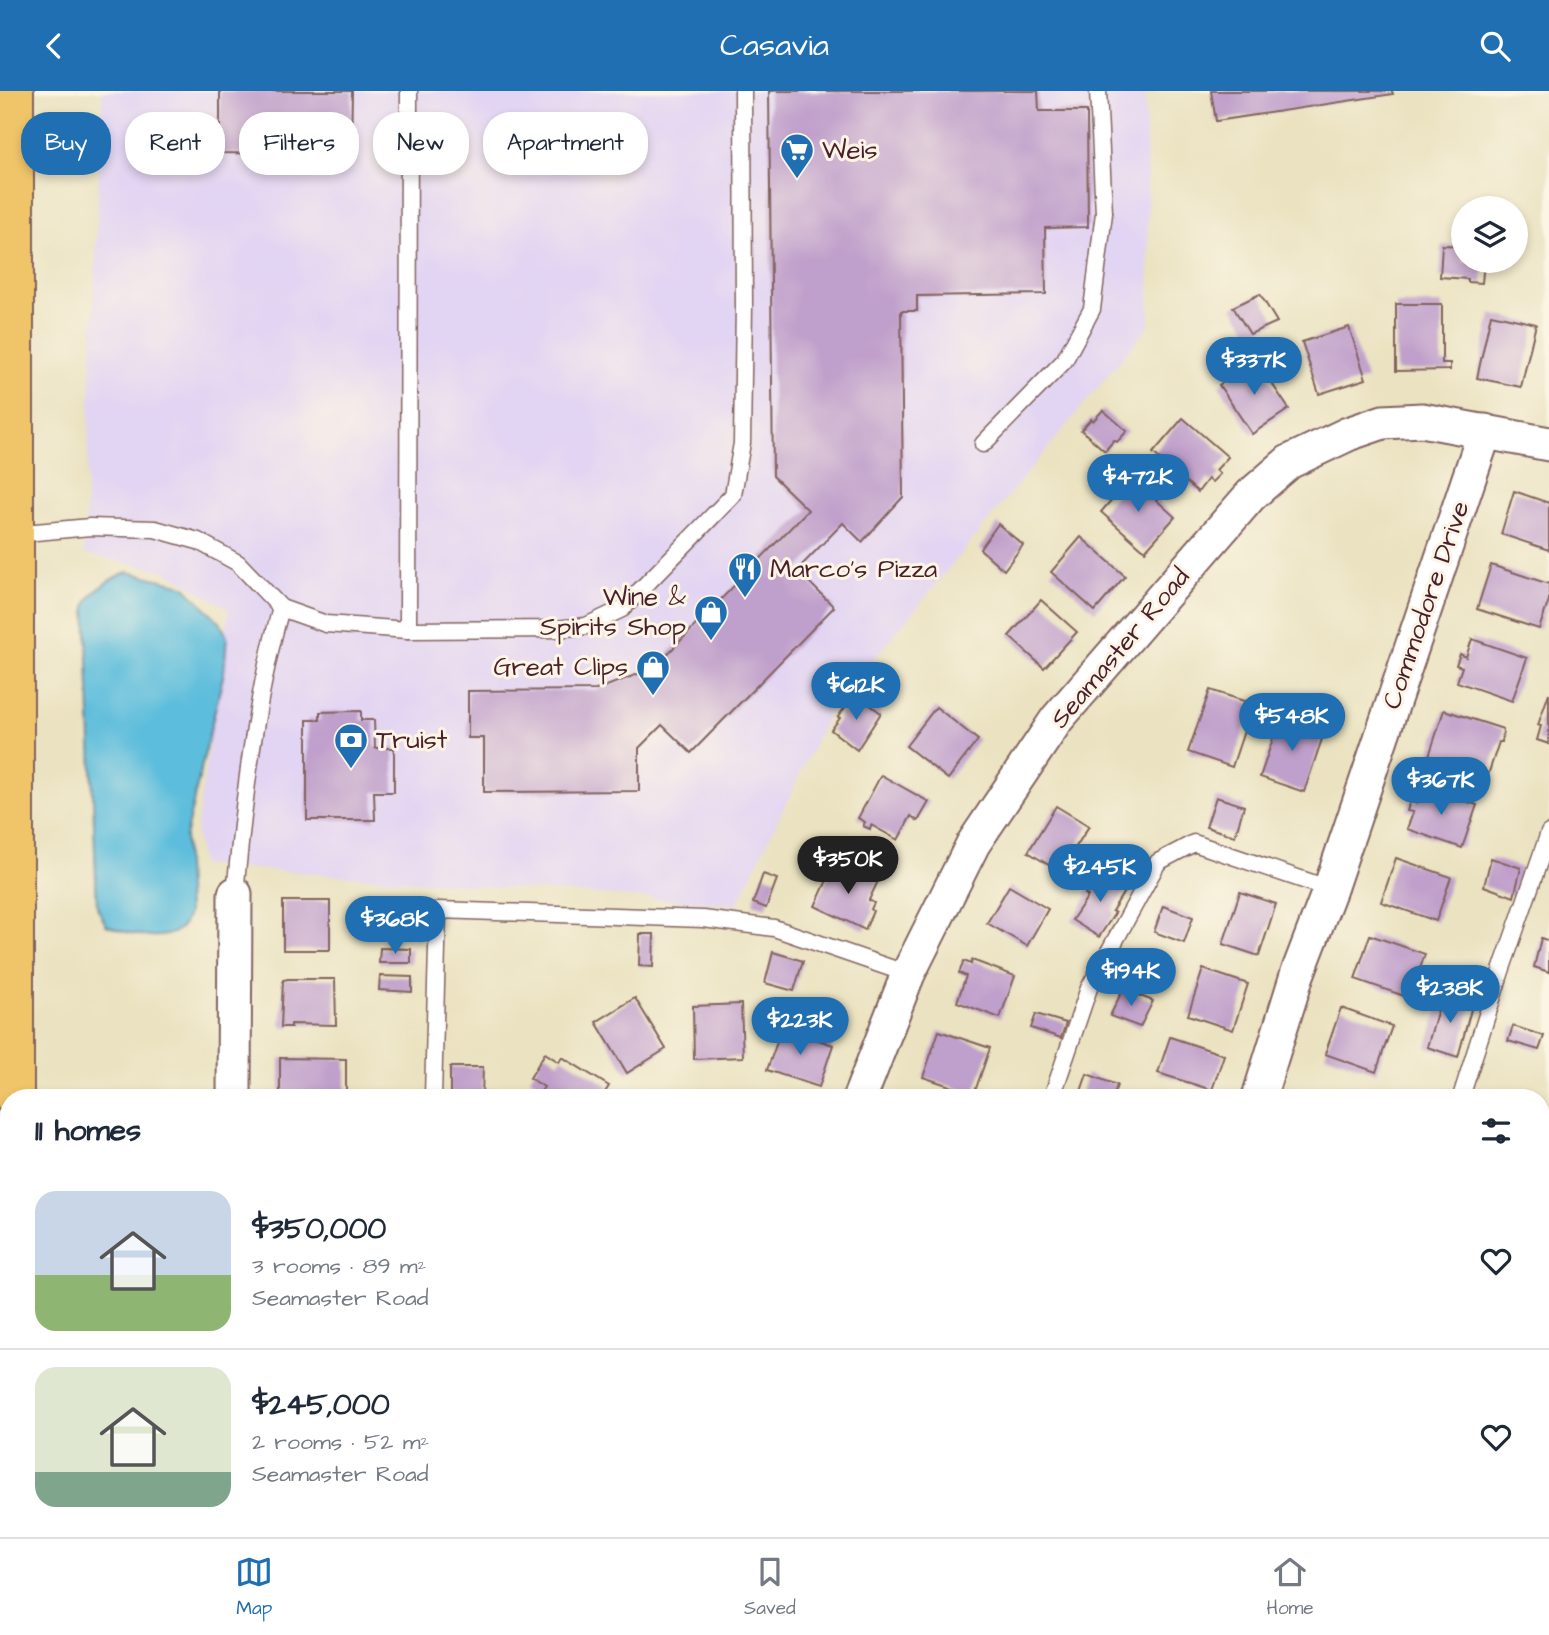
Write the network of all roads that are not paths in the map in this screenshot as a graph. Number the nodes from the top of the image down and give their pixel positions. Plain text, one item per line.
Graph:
1 (14, 91) edge
2 (409, 91) edge
3 (743, 91) edge
4 (1098, 91) edge
5 (1485, 431) junction
6 (984, 444) dead end
7 (1549, 444) edge
8 (14, 534) junction
9 (281, 608) junction
10 (408, 630) junction
11 (1549, 833) edge
12 (1330, 889) junction
13 (235, 894) joint
14 (0, 916) edge
15 (13, 956) junction
16 (908, 974) junction
17 (14, 1089) edge
18 (233, 1089) edge
19 (433, 1089) edge
20 (863, 1089) edge
21 (1055, 1089) edge
22 (1261, 1089) edge
23 (1464, 1089) edge

1 - 8 main road
2 - 10 lane
3 - 10 lane
4 - 6 lane
5 - 7 street, Seamaster Road
5 - 12 street, Commodore Drive
5 - 16 street, Seamaster Road
8 - 9 lane
8 - 15 main road
9 - 10 lane
9 - 13 lane
11 - 23 lane
12 - 21 lane
12 - 22 street, Commodore Drive
13 - 18 street
14 - 15 main road
15 - 17 main road
16 - 19 lane
16 - 20 street, Seamaster Road

